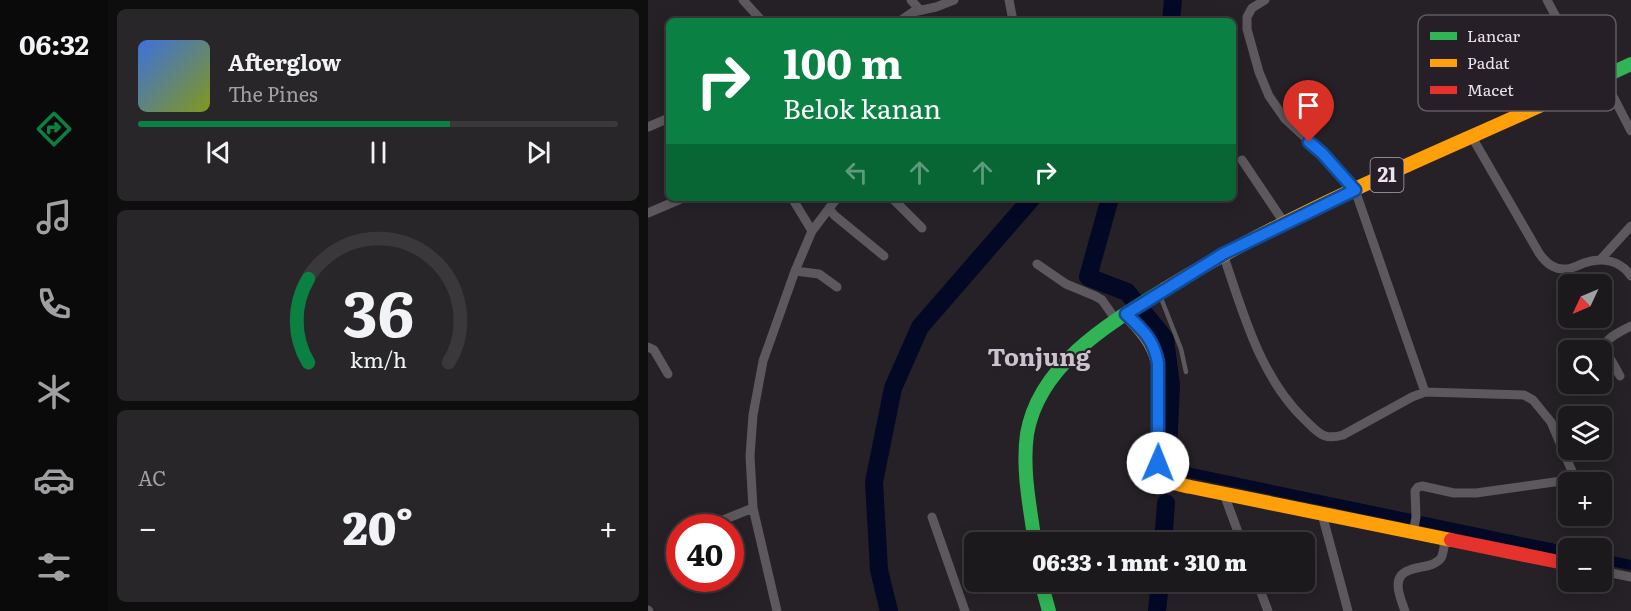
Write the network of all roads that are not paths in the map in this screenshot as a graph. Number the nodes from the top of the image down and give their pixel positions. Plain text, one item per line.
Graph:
1 (743, 0) edge
2 (911, 0) edge
3 (954, 0) edge
4 (1008, 0) edge
5 (1265, 0) edge
6 (1547, 0) edge
7 (920, 10) junction
8 (1556, 15) edge
9 (759, 18) edge
10 (904, 18) edge
11 (1012, 18) edge
12 (1631, 64) edge
13 (1616, 71) edge
14 (1616, 108) edge
15 (1529, 111) edge
16 (666, 119) edge
17 (648, 127) edge
18 (1631, 131) edge
19 (1472, 137) junction
20 (1242, 160) dead end
21 (1355, 190) junction
22 (676, 201) edge
23 (794, 201) edge
24 (837, 201) edge
25 (895, 201) edge
26 (648, 213) edge
27 (835, 215) junction
28 (1285, 224) junction
29 (1631, 226) edge
30 (922, 228) dead end
31 (812, 231) junction
32 (1223, 254) junction
33 (884, 256) dead end
34 (1601, 259) junction
35 (1036, 264) dead end
36 (801, 272) junction
37 (1631, 276) edge
38 (837, 287) dead end
39 (1154, 296) junction
40 (1124, 315) junction
41 (1631, 326) edge
42 (648, 347) edge
43 (1186, 372) dead end
44 (668, 374) dead end
45 (1620, 376) dead end
46 (1425, 392) junction
47 (1573, 472) edge
48 (1558, 483) edge
49 (1224, 494) junction
50 (753, 508) junction
51 (738, 514) edge
52 (1322, 514) junction
53 (932, 517) dead end
54 (1414, 526) junction
55 (1033, 532) edge
56 (1238, 532) edge
57 (1445, 539) junction
58 (1558, 562) edge
59 (1612, 573) edge
60 (1631, 576) edge
61 (1044, 592) edge
62 (1261, 592) edge
63 (776, 611) edge
64 (965, 611) edge
65 (1049, 611) edge
66 (1268, 611) edge
67 (1348, 611) edge
68 (1405, 611) edge

1 - 9 street
2 - 7 street
3 - 7 street
4 - 11 street
5 - 21 street
6 - 8 street
7 - 10 street
12 - 13 main road, 21
14 - 18 street
15 - 19 main road, 21
16 - 17 street
19 - 21 main road, 21
19 - 34 street
20 - 28 street
21 - 28 main road, 21
21 - 46 street
22 - 26 street
23 - 31 street
24 - 27 street
25 - 30 street
27 - 31 street
27 - 33 street
28 - 32 main road, 21
29 - 34 street
31 - 36 street
32 - 39 main road, 21
32 - 46 street
34 - 37 street
35 - 40 street
36 - 38 street
36 - 50 street
39 - 40 main road, 21
39 - 43 lane
40 - 49 main road
40 - 55 main road, 21
41 - 45 street
42 - 44 street
46 - 47 street
48 - 54 street
49 - 52 main road
49 - 56 street
50 - 51 street
50 - 63 street
52 - 54 main road
52 - 67 street
53 - 64 street
54 - 57 main road
57 - 58 main road
57 - 68 street
59 - 60 street
61 - 65 main road
62 - 66 street

